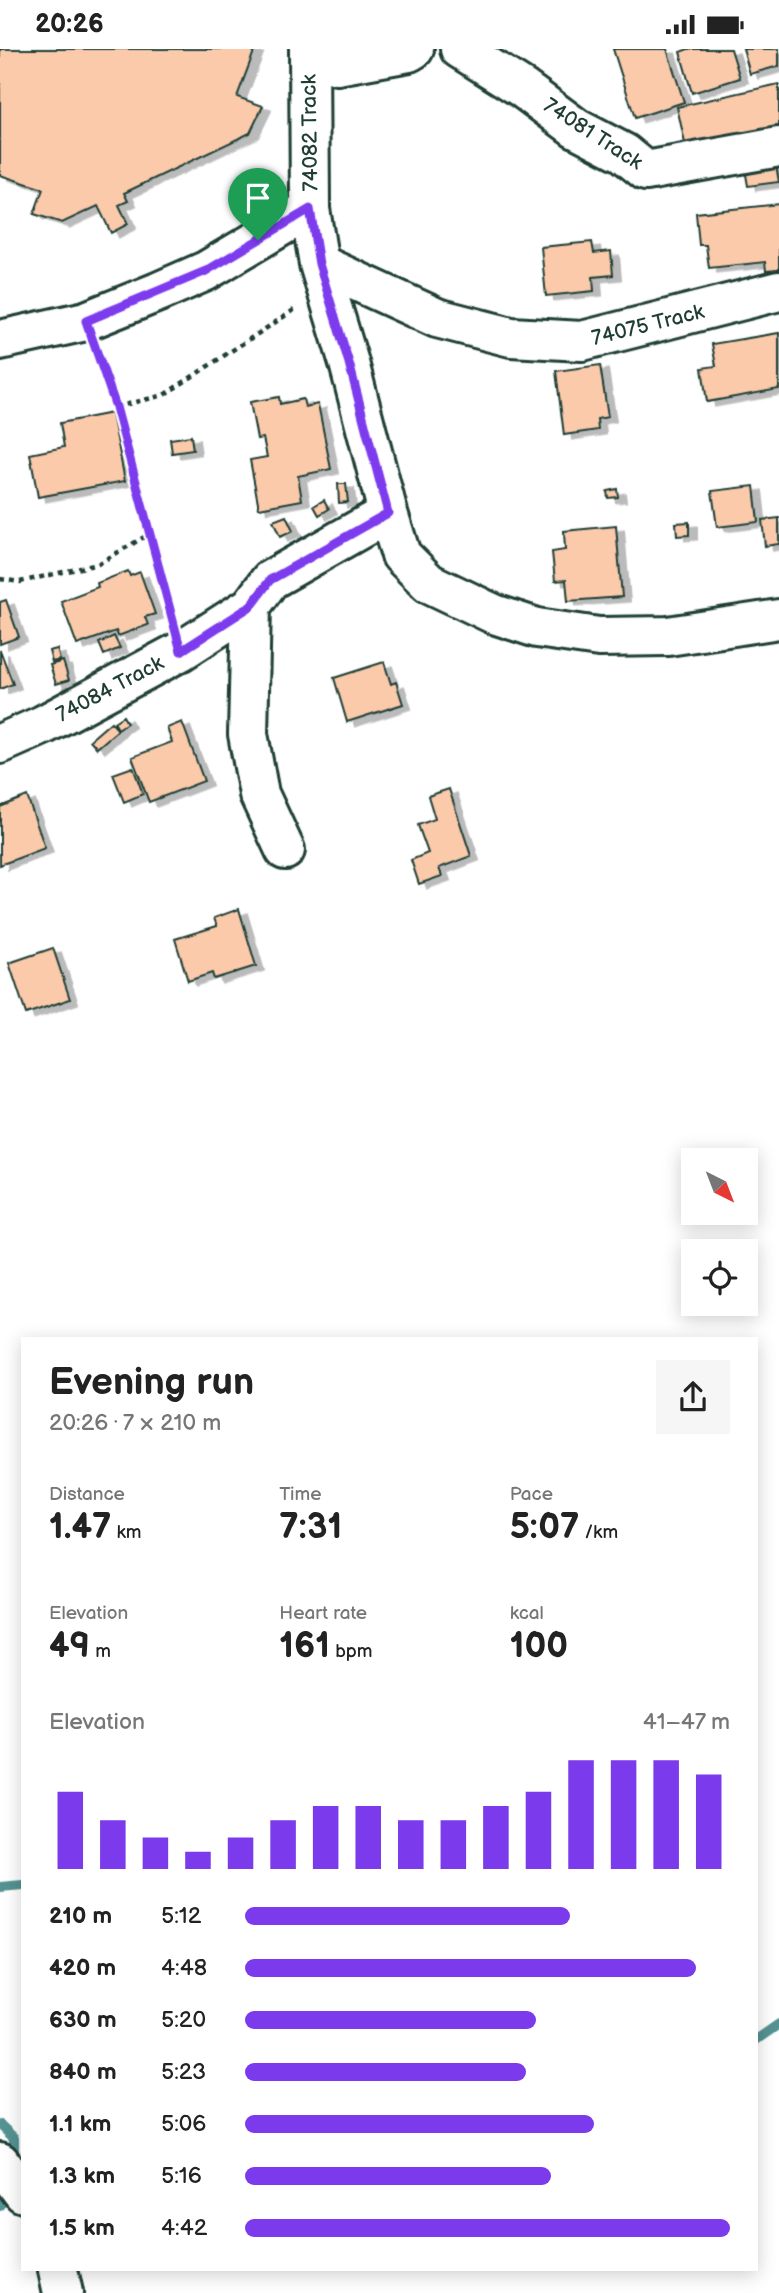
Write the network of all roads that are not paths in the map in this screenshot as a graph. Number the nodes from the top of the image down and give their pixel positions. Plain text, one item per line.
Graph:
1 (309, 49) edge
2 (322, 49) edge
3 (414, 49) edge
4 (460, 49) edge
5 (779, 147) edge
6 (310, 209) junction
7 (322, 276) junction
8 (779, 291) edge
9 (0, 340) edge
10 (388, 513) junction
11 (251, 606) junction
12 (779, 619) edge
13 (0, 744) edge
14 (285, 850) dead end
15 (0, 2162) edge
16 (21, 2190) edge
17 (58, 2271) edge
18 (63, 2293) edge

1 - 6 street, 74082 Track
2 - 3 street
4 - 5 street, 74081 Track
6 - 7 street, 74082 Track
6 - 9 street
7 - 8 street, 74075 Track
7 - 10 street, 74082 Track
10 - 11 street, 74084 Track
10 - 12 street, 74082 Track
11 - 13 street, 74084 Track
11 - 14 street
15 - 16 street
17 - 18 street

